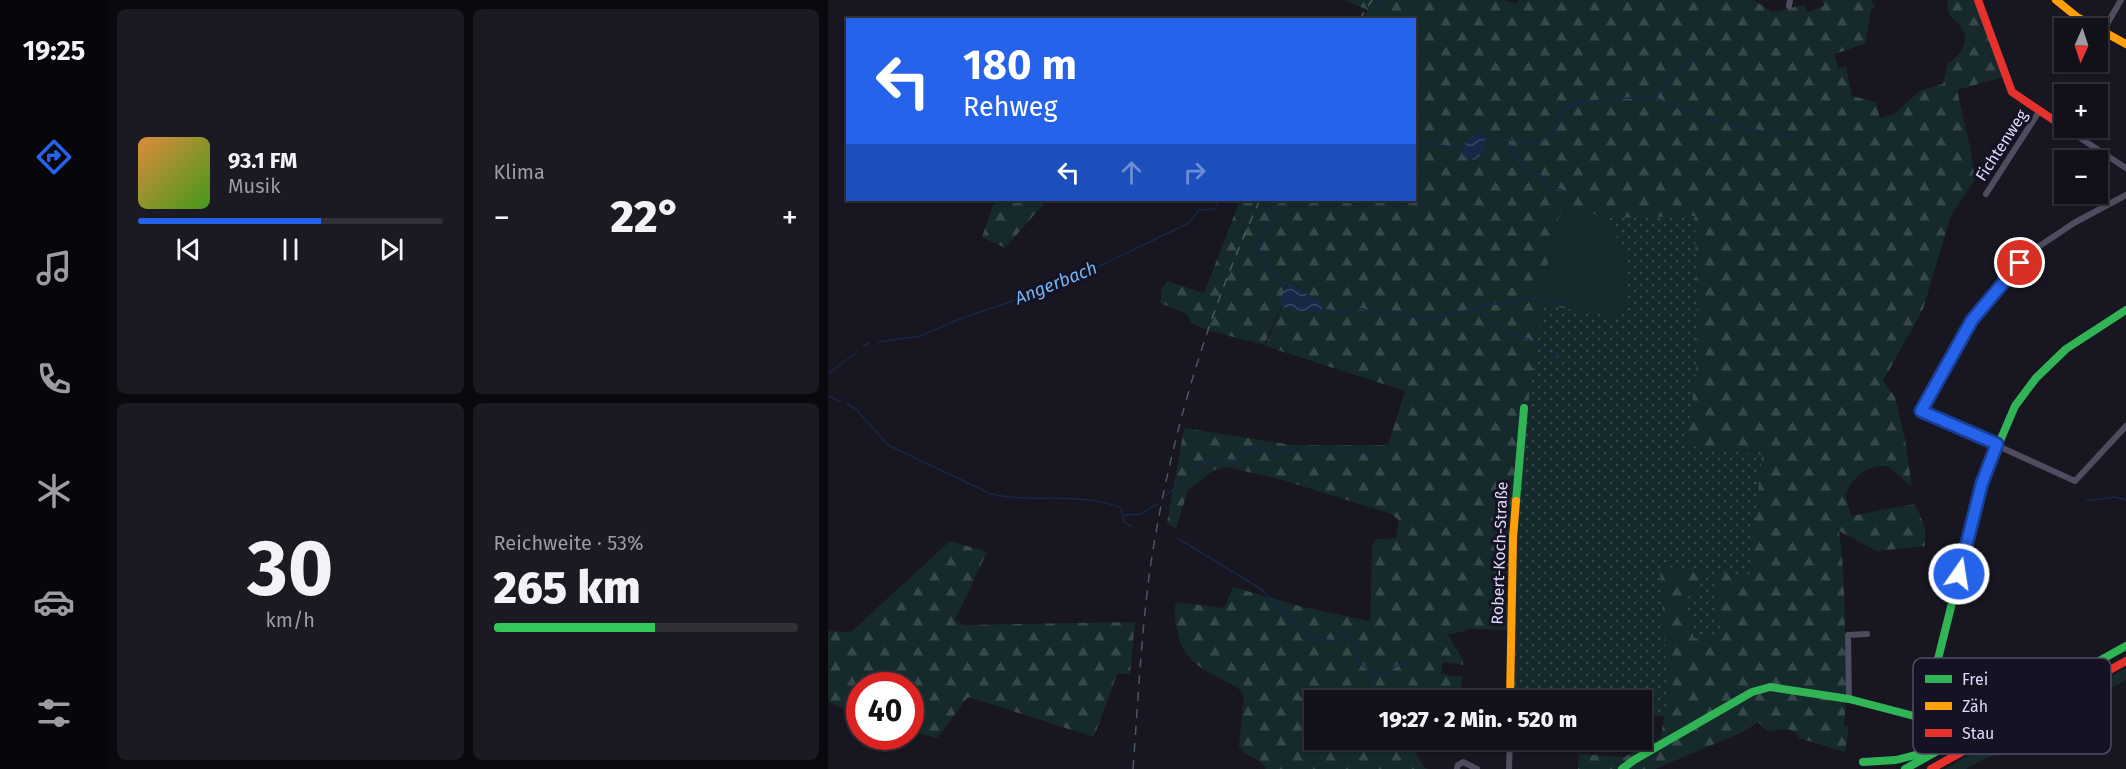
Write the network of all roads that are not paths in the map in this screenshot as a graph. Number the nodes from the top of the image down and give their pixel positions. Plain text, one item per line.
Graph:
1 (1978, 0) edge
2 (2056, 0) edge
3 (2121, 0) edge
4 (2079, 18) edge
5 (2108, 22) edge
6 (2108, 34) edge
7 (2126, 44) edge
8 (2040, 110) junction
9 (2054, 120) edge
10 (2081, 138) edge
11 (2126, 168) edge
12 (1986, 194) dead end
13 (2126, 195) edge
14 (2126, 310) edge
15 (1524, 408) dead end
16 (2126, 426) edge
17 (1997, 444) junction
18 (1867, 634) dead end
19 (2126, 646) edge
20 (1938, 658) edge
21 (2104, 658) edge
22 (2126, 661) edge
23 (2111, 669) edge
24 (1510, 690) edge
25 (1849, 699) junction
26 (1913, 716) edge
27 (1510, 750) edge
28 (1922, 754) edge
29 (1932, 754) edge
30 (1958, 754) edge
31 (1863, 762) dead end
32 (1457, 769) edge
33 (1477, 769) edge
34 (1509, 769) edge
35 (1622, 769) edge
36 (1905, 769) edge
37 (1931, 769) edge

1 - 8 main road
2 - 4 main road
3 - 5 street
6 - 7 main road
8 - 9 main road
8 - 12 street, Fichtenweg
10 - 11 street
13 - 17 street
14 - 17 main road
15 - 24 main road, Robert-Koch-Straße
16 - 17 street
17 - 20 main road
18 - 25 street
19 - 21 main road
22 - 23 main road
25 - 26 main road
25 - 35 main road
27 - 34 street
28 - 31 main road
29 - 36 main road
30 - 37 main road
32 - 33 street

